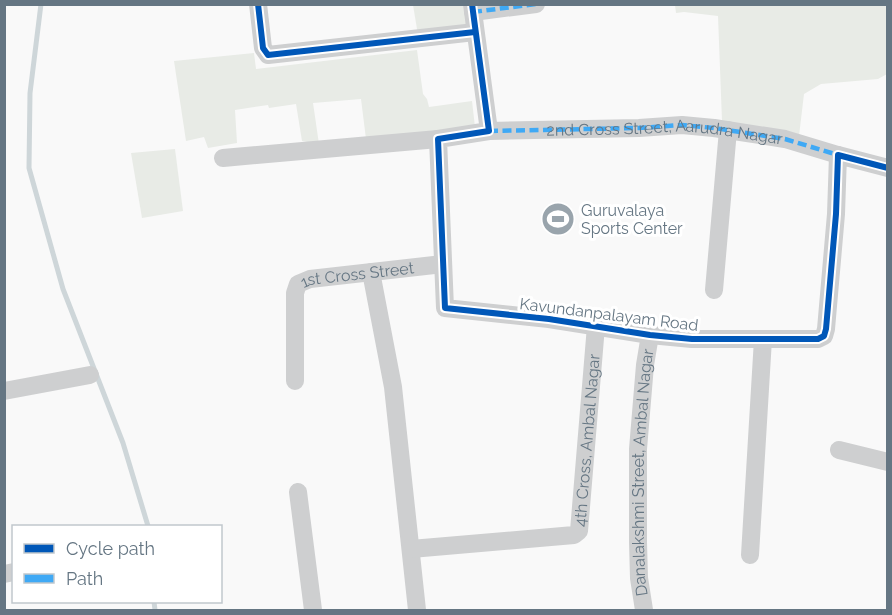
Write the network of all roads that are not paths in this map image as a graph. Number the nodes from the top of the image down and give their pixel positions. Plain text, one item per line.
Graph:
1 (258, 4) edge
2 (536, 4) edge
3 (472, 8) edge
4 (475, 32) junction
5 (728, 130) junction
6 (489, 131) junction
7 (438, 139) junction
8 (838, 155) junction
9 (223, 158) dead end
10 (888, 168) edge
11 (443, 264) junction
12 (371, 272) junction
13 (714, 290) dead end
14 (596, 326) junction
15 (650, 334) junction
16 (763, 339) junction
17 (90, 375) dead end
18 (295, 381) dead end
19 (4, 392) edge
20 (840, 450) dead end
21 (888, 462) edge
22 (298, 492) dead end
23 (411, 549) junction
24 (750, 555) dead end
25 (313, 610) edge
26 (417, 610) edge
27 (644, 610) edge

1 - 4 street
2 - 3 street
3 - 4 street
4 - 6 street
5 - 6 street, 2nd Cross Street, Aarudra Nagar
5 - 8 street, 2nd Cross Street, Aarudra Nagar
5 - 13 street
6 - 7 street, 2nd Cross Street, Aarudra Nagar
7 - 9 street
7 - 11 street
8 - 10 street
8 - 16 street, Kavundanpalayam Road
11 - 12 street, 1st Cross Street
11 - 14 street, Kavundanpalayam Road
12 - 18 street, 1st Cross Street
12 - 23 street
14 - 15 street, Kavundanpalayam Road
14 - 23 street, 4th Cross, Ambal Nagar
15 - 16 street, Kavundanpalayam Road
15 - 27 street, Danalakshmi Street, Ambal Nagar
16 - 24 street
17 - 19 street
20 - 21 street
22 - 25 street
23 - 26 street

